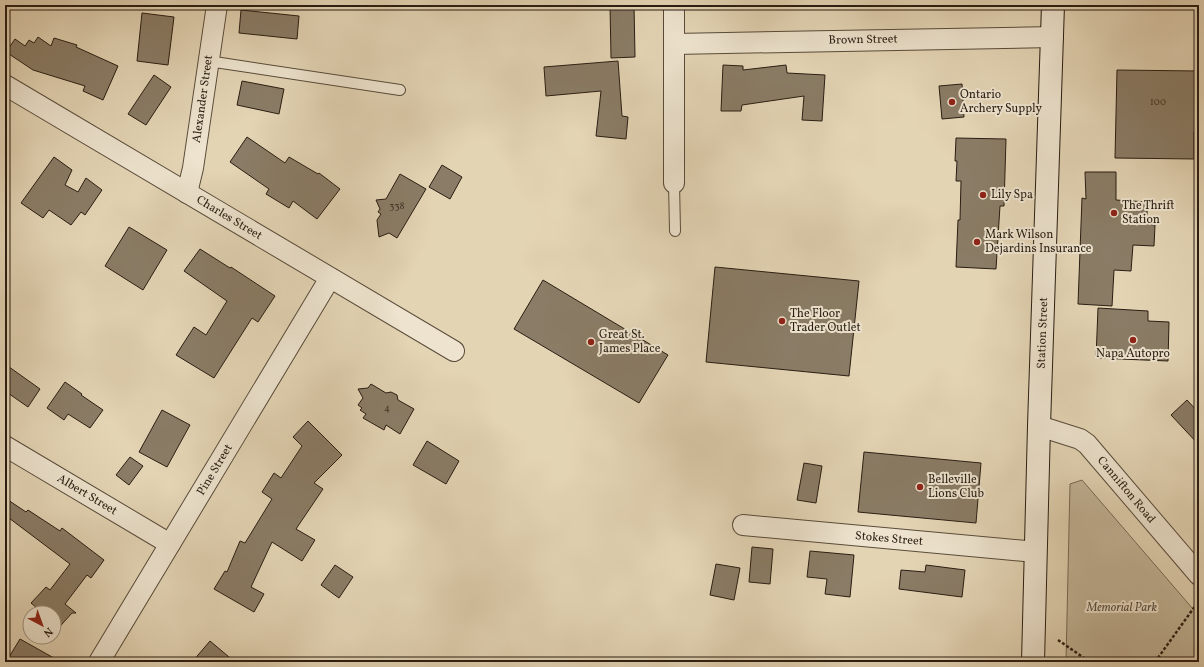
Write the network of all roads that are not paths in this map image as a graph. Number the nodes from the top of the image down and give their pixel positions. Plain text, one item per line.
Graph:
1 (217, 5) edge
2 (674, 5) edge
3 (1053, 5) edge
4 (1052, 37) junction
5 (674, 44) junction
6 (208, 61) junction
7 (5, 84) edge
8 (400, 90) dead end
9 (674, 183) joint
10 (187, 193) junction
11 (675, 231) dead end
12 (330, 278) junction
13 (454, 351) dead end
14 (1040, 426) junction
15 (5, 446) edge
16 (743, 525) dead end
17 (170, 544) junction
18 (1036, 552) junction
19 (1199, 575) edge
20 (99, 662) edge
21 (1033, 662) edge

1 - 6 street, Alexander Street
2 - 5 street
3 - 4 main road, Station Street
4 - 5 street, Brown Street
4 - 14 main road, Station Street
5 - 9 street
6 - 8 lane
6 - 10 street, Alexander Street
7 - 10 street, Charles Street
9 - 11 lane
10 - 12 street, Charles Street
12 - 13 street, Charles Street
12 - 17 street, Pine Street
14 - 18 main road, Station Street
14 - 19 street, Cannifton Road
15 - 17 street, Albert Street
16 - 18 street, Stokes Street
17 - 20 street, Pine Street
18 - 21 main road, Station Street

